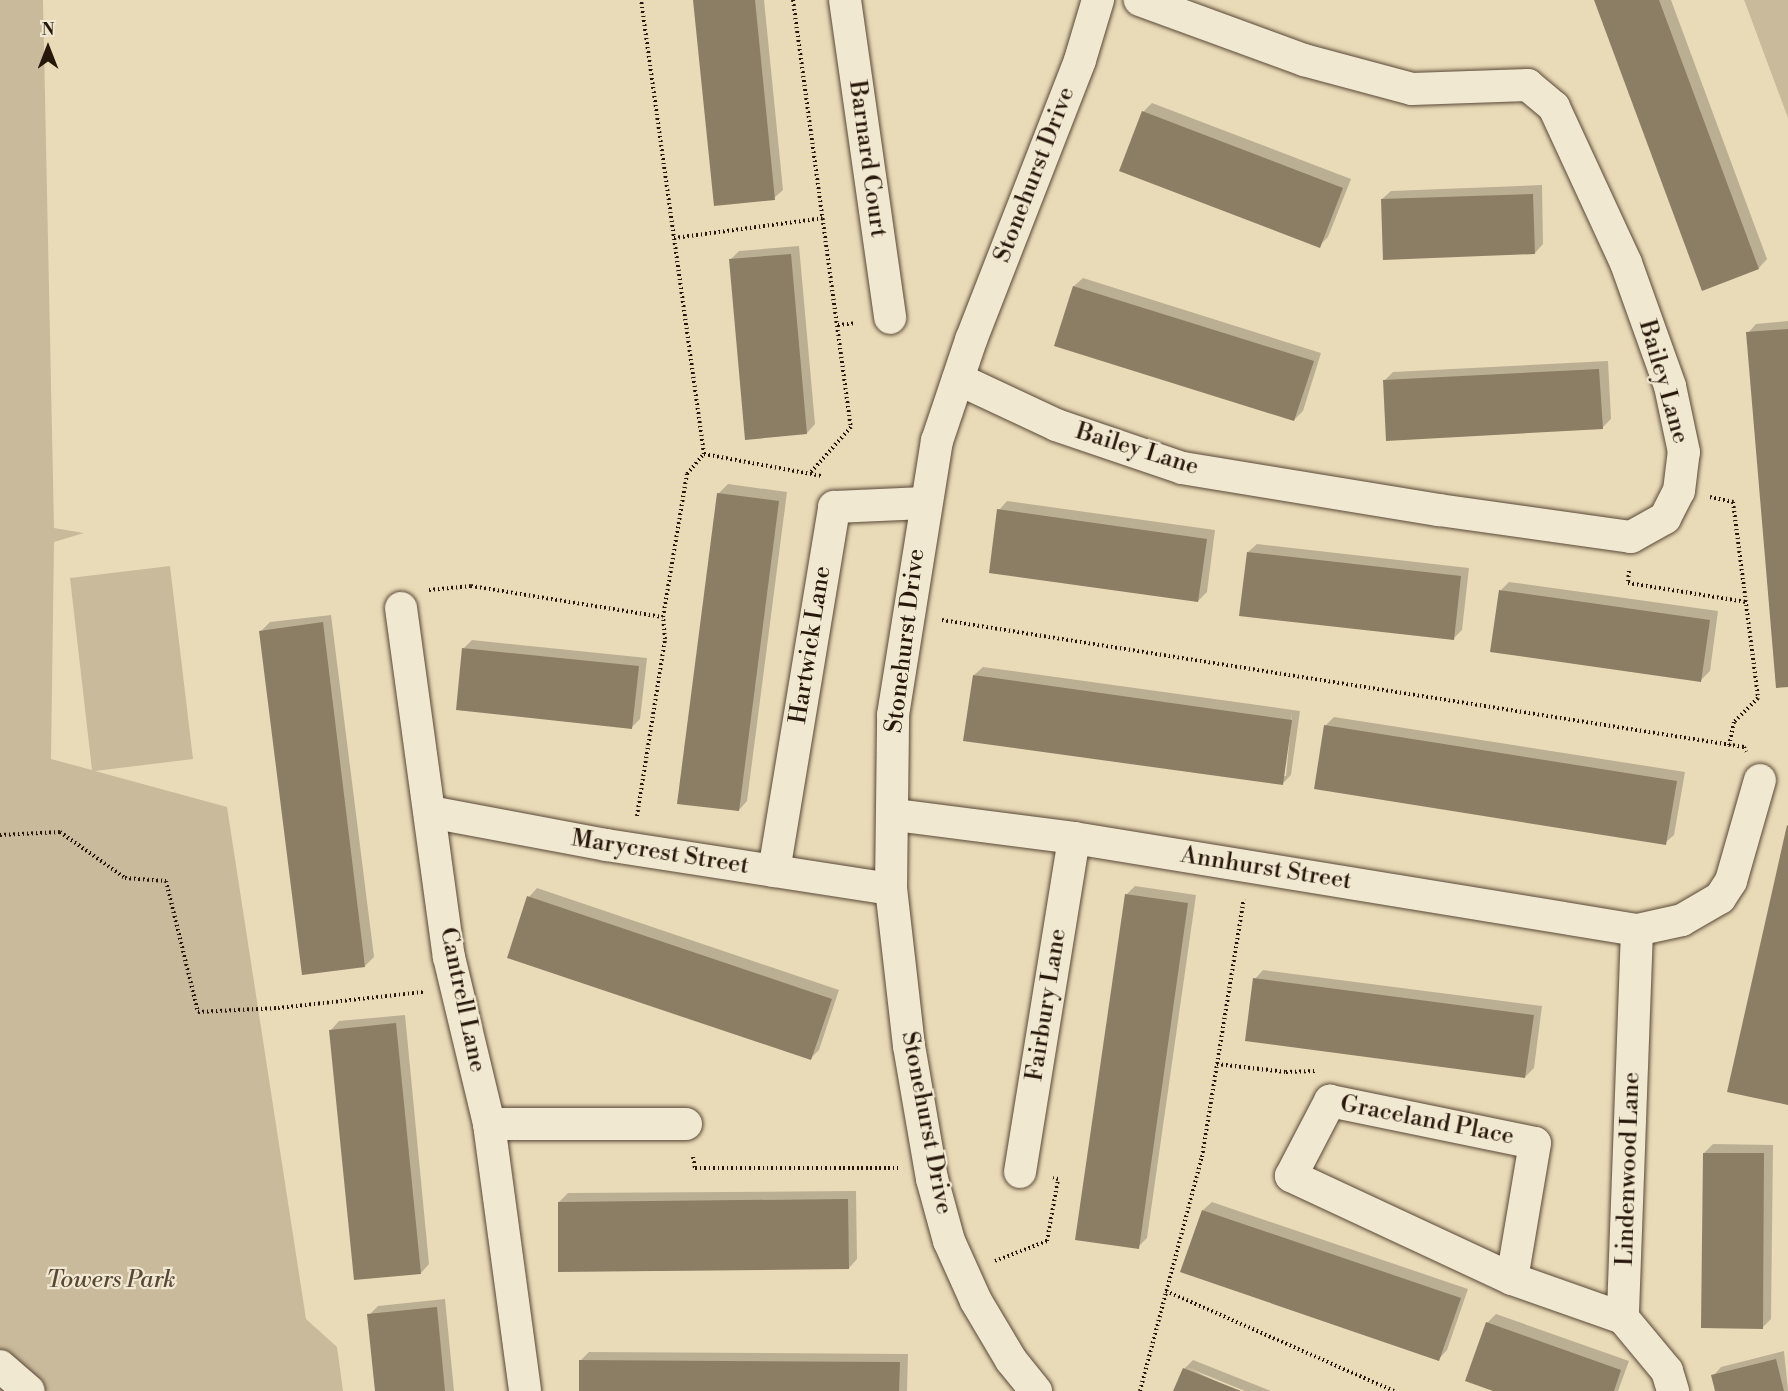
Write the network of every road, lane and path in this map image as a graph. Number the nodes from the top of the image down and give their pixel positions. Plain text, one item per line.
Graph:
1 (641, 0) edge
2 (794, 0) edge
3 (845, 0) edge
4 (1098, 0) edge
5 (1140, 0) edge
6 (823, 218) junction
7 (674, 238) junction
8 (890, 318) dead end
9 (958, 379) junction
10 (704, 454) junction
11 (811, 472) junction
12 (828, 478) dead end
13 (1733, 502) dead end
14 (925, 503) junction
15 (1628, 583) dead end
16 (411, 599) joint
17 (1746, 602) junction
18 (663, 617) junction
19 (934, 618) dead end
20 (1729, 745) junction
21 (1744, 747) dead end
22 (1760, 780) dead end
23 (639, 807) dead end
24 (430, 812) junction
25 (895, 815) junction
26 (0, 835) edge
27 (1074, 838) junction
28 (774, 871) junction
29 (891, 889) junction
30 (1245, 891) dead end
31 (1637, 930) junction
32 (454, 989) junction
33 (1217, 1064) junction
34 (1320, 1070) dead end
35 (489, 1124) junction
36 (686, 1124) dead end
37 (695, 1168) dead end
38 (893, 1169) dead end
39 (1020, 1172) dead end
40 (1058, 1179) dead end
41 (996, 1260) dead end
42 (1512, 1279) junction
43 (1166, 1291) junction
44 (1623, 1318) junction
45 (0, 1366) edge
46 (30, 1391) edge
47 (525, 1391) edge
48 (1036, 1391) edge
49 (1140, 1391) edge
50 (1394, 1391) edge
51 (1673, 1391) edge

1 - 7 path
2 - 6 path
3 - 8 street, Barnard Court
4 - 9 street, Stonehurst Drive
5 - 9 street, Bailey Lane
6 - 7 path
6 - 11 path
7 - 10 path
9 - 14 street, Stonehurst Drive
10 - 11 path
10 - 18 path
11 - 12 path
13 - 17 path
14 - 25 street, Stonehurst Drive
14 - 28 street, Hartwick Lane
15 - 17 path
16 - 18 path
16 - 24 street, Cantrell Lane
17 - 20 path
18 - 23 path
19 - 20 path
20 - 21 path
22 - 31 street
24 - 28 street, Marycrest Street
24 - 32 street, Cantrell Lane
25 - 27 street, Annhurst Street
25 - 29 street, Stonehurst Drive
26 - 32 path
27 - 31 street, Annhurst Street
27 - 39 street, Fairbury Lane
28 - 29 street, Marycrest Street
29 - 48 street, Stonehurst Drive
30 - 33 path
31 - 44 street, Lindenwood Lane
32 - 35 street, Cantrell Lane
33 - 34 path
33 - 43 path
35 - 36 street
35 - 47 street, Cantrell Lane
37 - 38 path
40 - 41 path
42 - 42 street, Graceland Place
42 - 44 street, Graceland Place
43 - 49 path
43 - 50 path
44 - 51 street
45 - 46 street

